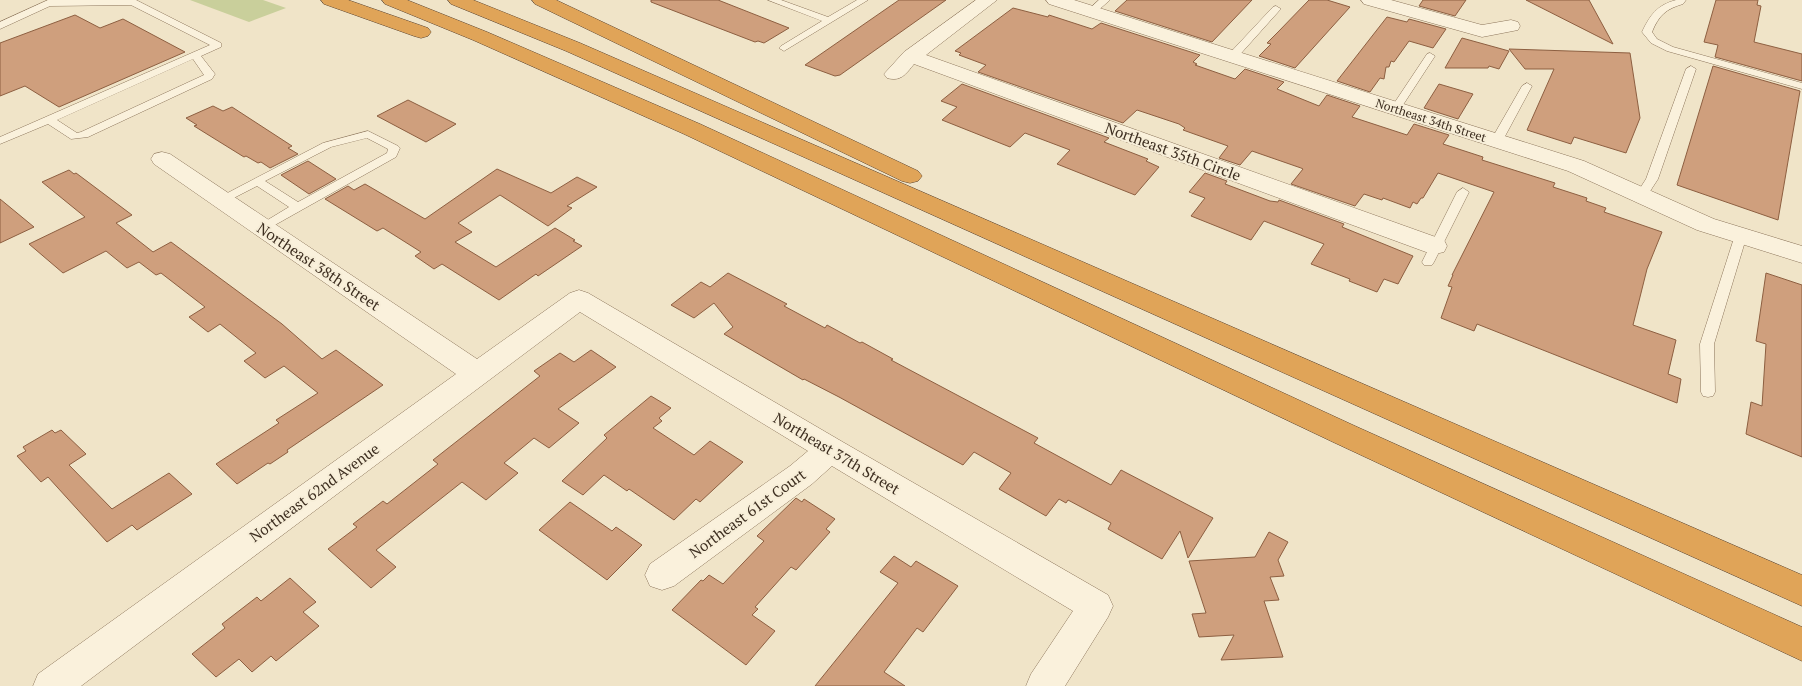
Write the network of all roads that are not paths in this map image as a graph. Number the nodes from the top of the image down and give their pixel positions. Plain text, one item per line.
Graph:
1 (330, 0) edge
2 (391, 0) edge
3 (458, 0) edge
4 (541, 0) edge
5 (773, 0) edge
6 (863, 0) edge
7 (1055, 0) edge
8 (1370, 0) edge
9 (1681, 0) edge
10 (983, 1) edge
11 (1098, 6) edge
12 (1276, 9) dead end
13 (829, 21) junction
14 (0, 26) edge
15 (1511, 26) dead end
16 (784, 48) dead end
17 (195, 55) junction
18 (911, 56) junction
19 (1232, 56) junction
20 (1430, 56) dead end
21 (1691, 69) dead end
22 (894, 74) dead end
23 (1527, 86) dead end
24 (1802, 86) edge
25 (1396, 108) junction
26 (48, 120) junction
27 (1497, 140) junction
28 (0, 141) edge
29 (162, 158) dead end
30 (258, 181) junction
31 (1463, 192) dead end
32 (1641, 196) junction
33 (222, 199) junction
34 (298, 207) junction
35 (262, 227) junction
36 (1741, 236) junction
37 (1431, 254) joint
38 (1802, 255) edge
39 (579, 298) joint
40 (1244, 344) junction
41 (476, 373) junction
42 (1708, 392) dead end
43 (1344, 434) junction
44 (830, 450) junction
45 (662, 575) dead end
46 (1802, 591) edge
47 (1802, 644) edge
48 (51, 686) edge
49 (1044, 686) edge

1 - 43 highway
2 - 43 highway
3 - 40 highway
4 - 40 highway
5 - 13 lane
6 - 13 lane
7 - 11 street, Northeast 34th Street
8 - 15 street
9 - 24 lane
10 - 18 street
11 - 19 street, Northeast 34th Street
12 - 19 lane
13 - 16 lane
14 - 17 lane
17 - 26 lane
17 - 26 lane
18 - 22 street
18 - 37 street, Northeast 35th Circle
19 - 25 street, Northeast 34th Street
20 - 25 lane
21 - 32 lane
23 - 27 lane
25 - 27 street, Northeast 34th Street
26 - 28 lane
27 - 32 street, Northeast 34th Street
29 - 33 street, Northeast 38th Street
30 - 33 lane
30 - 34 lane
30 - 34 lane
31 - 37 lane
32 - 36 street, Northeast 34th Street
33 - 35 street, Northeast 38th Street
34 - 35 lane
35 - 41 street, Northeast 38th Street
36 - 38 street, Northeast 34th Street
36 - 42 lane
39 - 41 street, Northeast 62nd Avenue
39 - 44 street, Northeast 37th Street
40 - 46 highway
41 - 48 street, Northeast 62nd Avenue
43 - 47 highway
44 - 45 street, Northeast 61st Court
44 - 49 street, Northeast 37th Street

